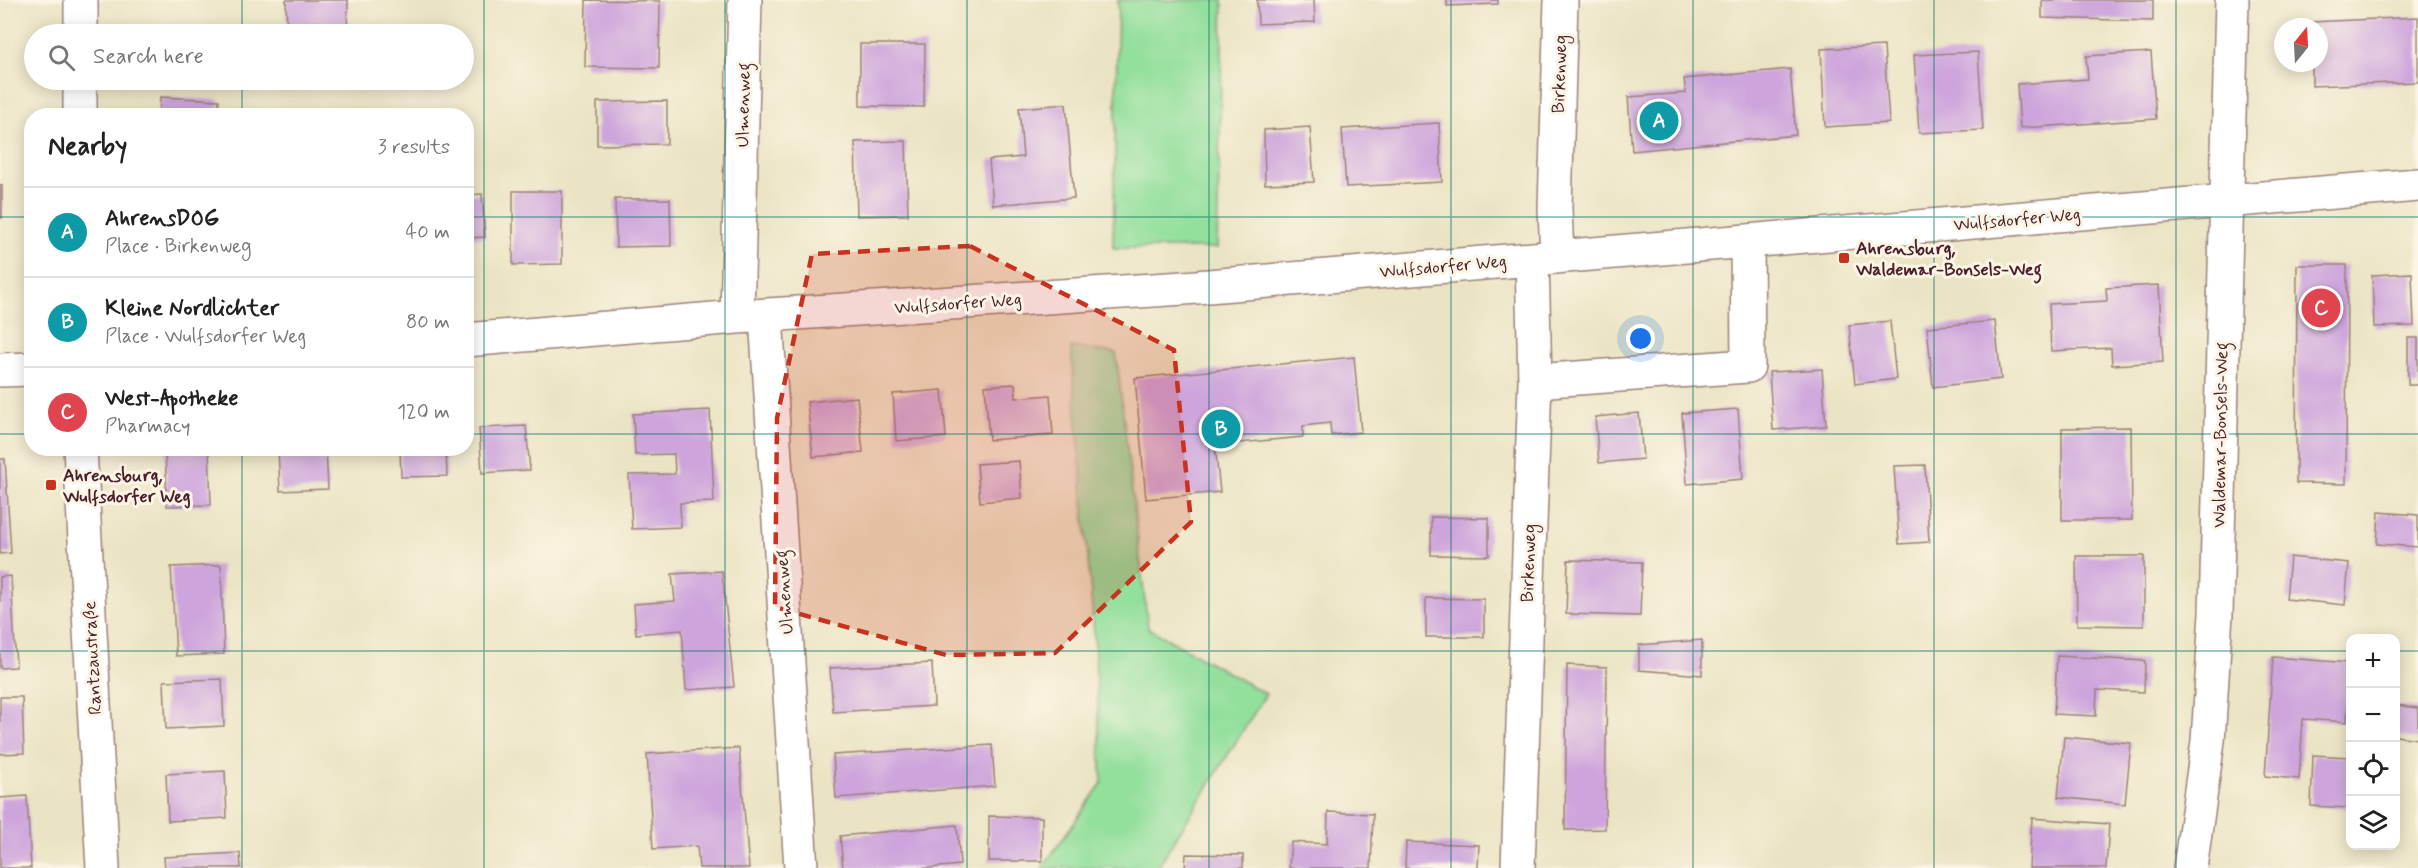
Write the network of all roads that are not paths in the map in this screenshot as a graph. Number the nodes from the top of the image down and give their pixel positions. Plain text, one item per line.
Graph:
1 (81, 0) edge
2 (745, 0) edge
3 (1561, 0) edge
4 (2232, 0) edge
5 (81, 24) edge
6 (80, 90) edge
7 (80, 108) edge
8 (2418, 185) edge
9 (2226, 201) junction
10 (1747, 241) junction
11 (1544, 258) junction
12 (752, 317) junction
13 (474, 339) edge
14 (24, 369) edge
15 (0, 370) edge
16 (1535, 381) junction
17 (80, 456) edge
18 (103, 868) edge
19 (801, 868) edge
20 (1518, 868) edge
21 (2190, 868) edge

1 - 5 street
2 - 12 street, Ulmenweg
3 - 11 street, Birkenweg
4 - 9 street, Waldemar-Bonsels-Weg
6 - 7 street
8 - 9 street, Wulfsdorfer Weg
9 - 10 street, Wulfsdorfer Weg
9 - 21 street, Waldemar-Bonsels-Weg
10 - 11 street, Wulfsdorfer Weg
10 - 16 street
11 - 12 street, Wulfsdorfer Weg
11 - 16 street, Birkenweg
12 - 13 street, Wulfsdorfer Weg
12 - 19 street, Ulmenweg
14 - 15 street
16 - 20 street, Birkenweg
17 - 18 street, Rantzaustraße

